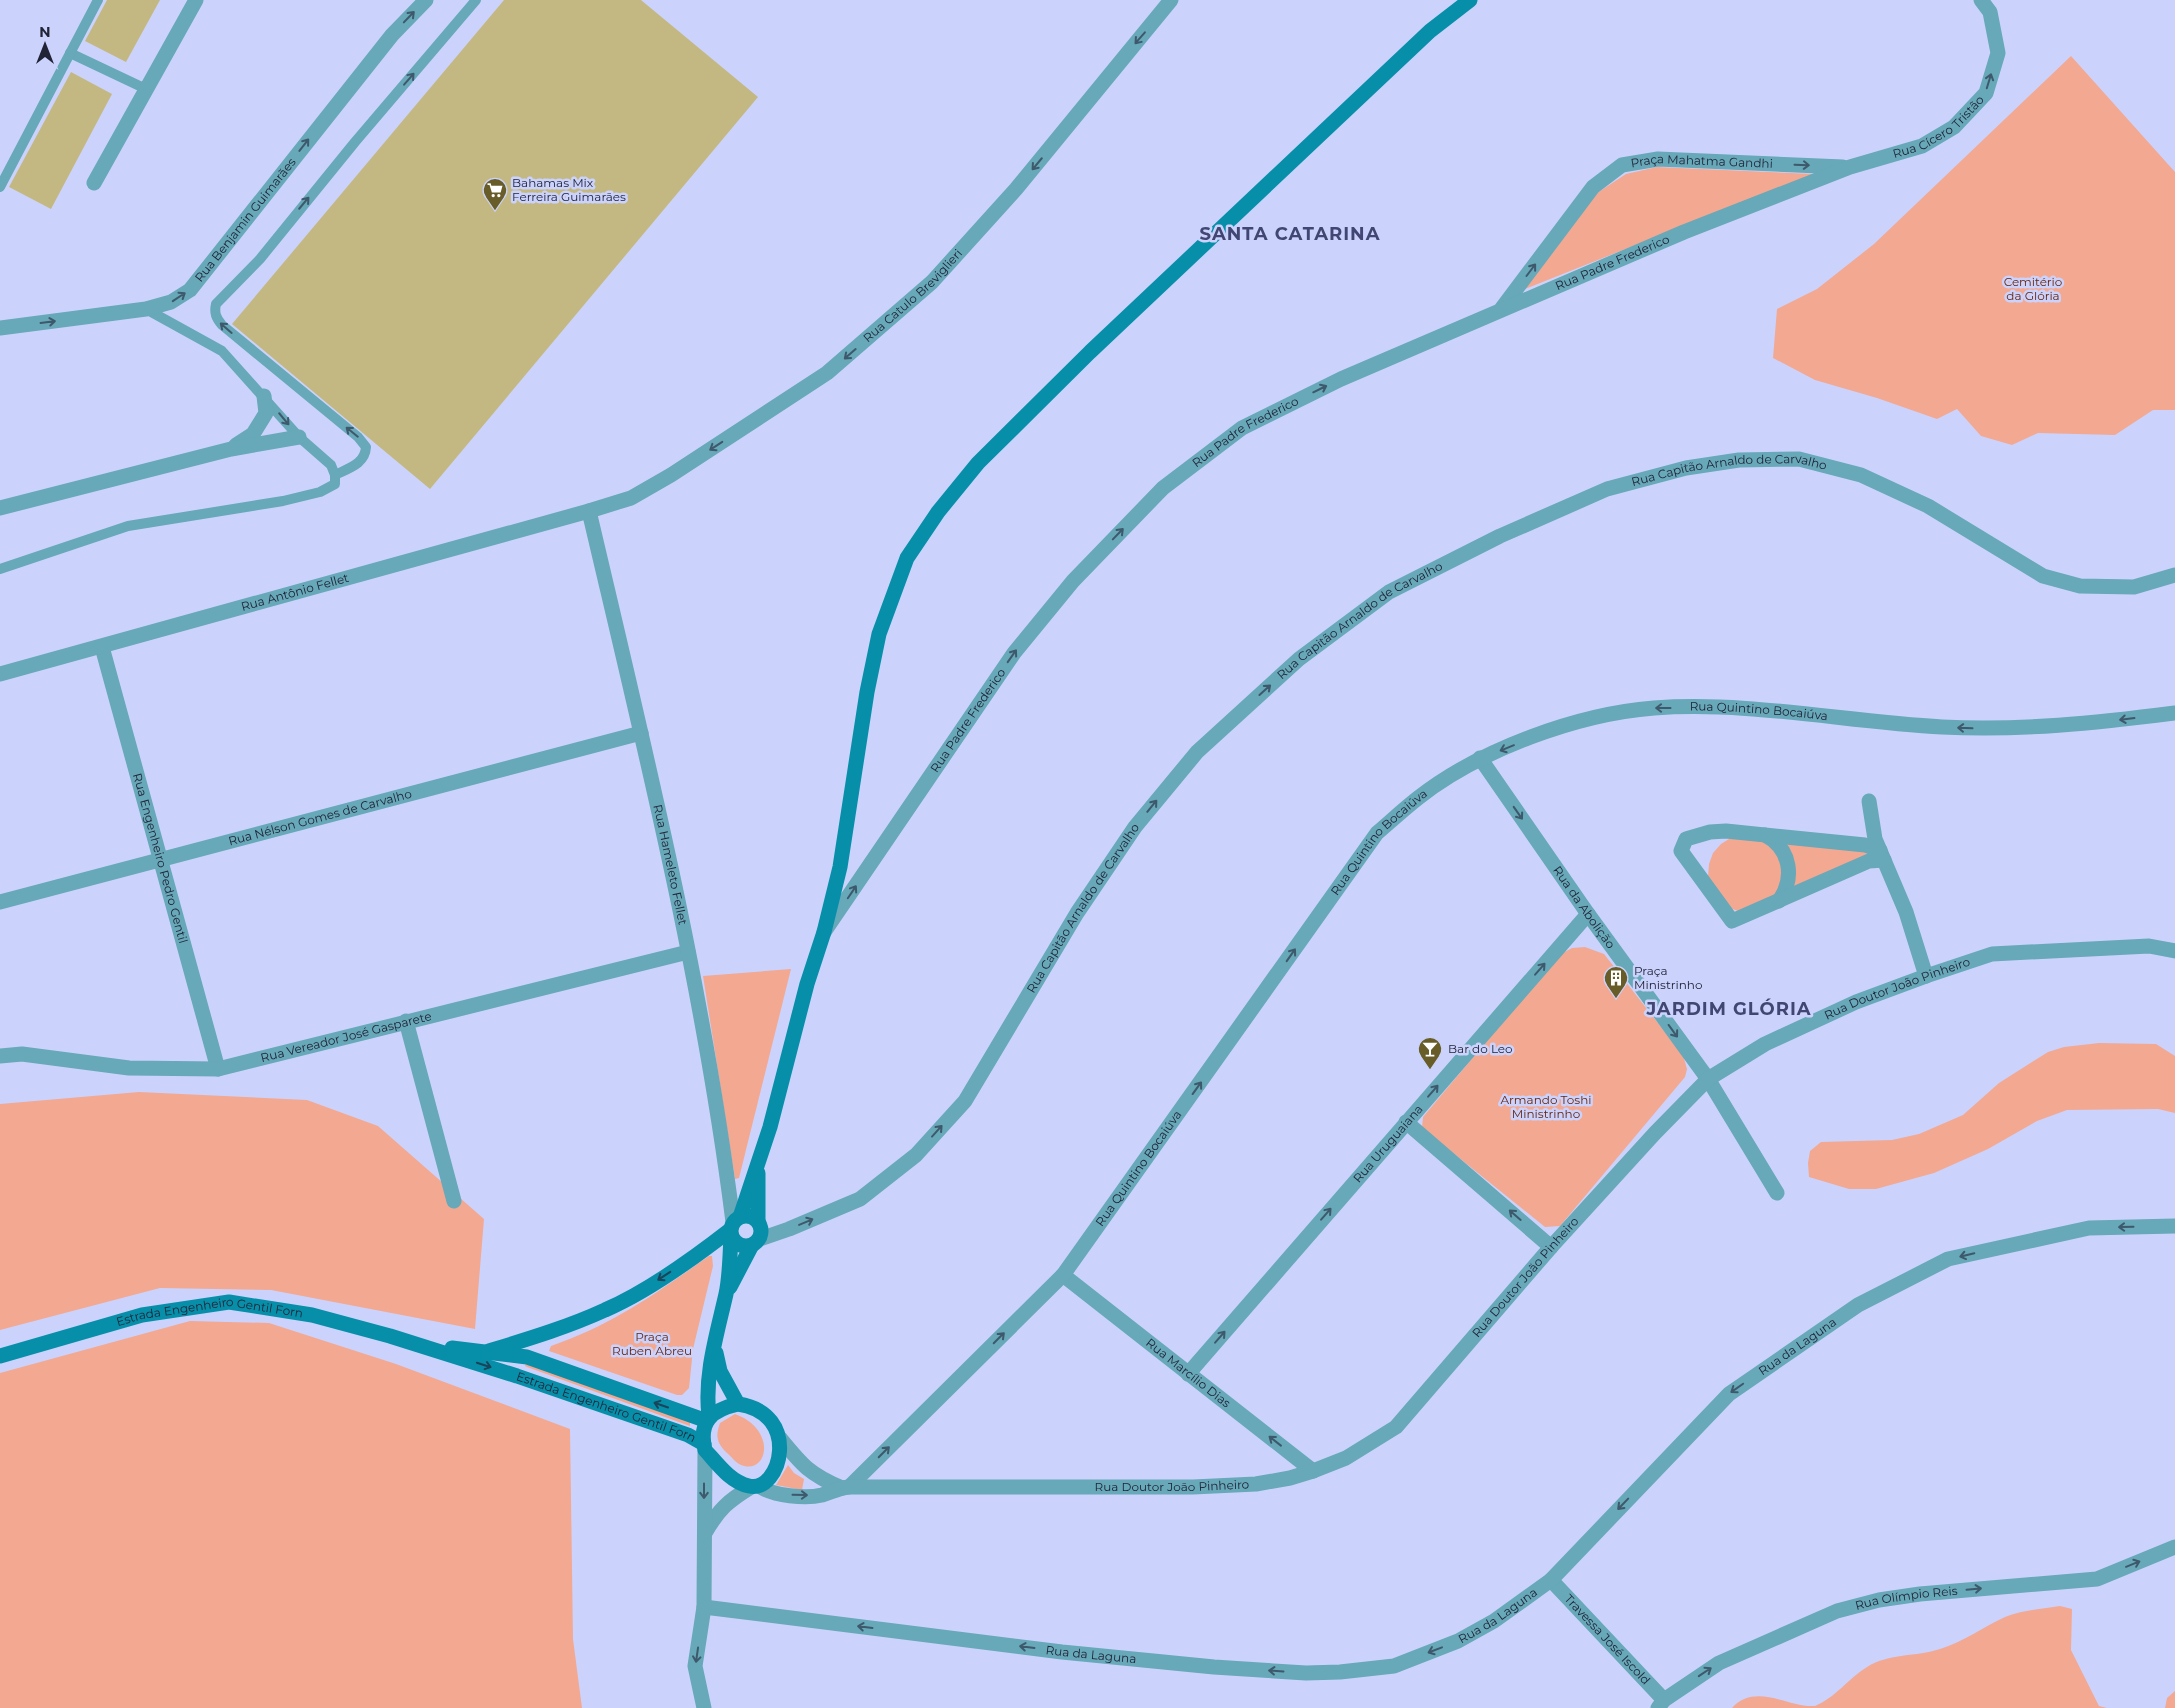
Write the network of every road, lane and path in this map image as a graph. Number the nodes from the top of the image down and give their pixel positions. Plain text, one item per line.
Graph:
1 (98, 0) edge
2 (196, 0) edge
3 (426, 0) edge
4 (476, 0) edge
5 (1171, 0) edge
6 (1470, 0) edge
7 (1981, 0) edge
8 (70, 53) junction
9 (146, 89) junction
10 (1850, 167) junction
11 (94, 183) dead end
12 (0, 186) edge
13 (146, 309) junction
14 (1502, 309) junction
15 (0, 328) edge
16 (264, 396) junction
17 (299, 437) junction
18 (231, 449) junction
19 (336, 475) junction
20 (0, 508) edge
21 (590, 511) junction
22 (0, 569) edge
23 (2175, 575) edge
24 (102, 647) junction
25 (0, 674) edge
26 (2175, 713) edge
27 (641, 733) junction
28 (1480, 758) junction
29 (1869, 801) dead end
30 (1763, 834) junction
31 (1882, 855) junction
32 (160, 858) junction
33 (1778, 901) junction
34 (0, 902) edge
35 (1588, 914) junction
36 (824, 932) junction
37 (2175, 951) edge
38 (688, 952) junction
39 (1926, 976) junction
40 (406, 1021) junction
41 (0, 1056) edge
42 (218, 1069) junction
43 (1708, 1080) junction
44 (1406, 1122) junction
45 (758, 1159) junction
46 (1777, 1193) dead end
47 (454, 1201) dead end
48 (758, 1221) junction
49 (734, 1226) junction
50 (2175, 1226) edge
51 (756, 1242) junction
52 (1552, 1247) junction
53 (1063, 1275) junction
54 (726, 1292) junction
55 (421, 1345) junction
56 (714, 1347) junction
57 (485, 1352) junction
58 (0, 1356) edge
59 (1188, 1374) junction
60 (738, 1404) junction
61 (708, 1418) junction
62 (780, 1438) junction
63 (704, 1447) junction
64 (1313, 1471) junction
65 (755, 1486) junction
66 (846, 1487) junction
67 (706, 1532) junction
68 (2175, 1547) edge
69 (1551, 1580) junction
70 (704, 1607) junction
71 (1661, 1704) edge
72 (704, 1708) edge

1 - 8 lane
2 - 9 street
13 -> 3 street, Rua Benjamin Guimarães
19 -> 4 lane
5 -> 21 street, Rua Catulo Breviglieri
6 - 36 main road
10 -> 7 street, Rua Cícero Tristão
8 - 9 lane
8 - 12 lane
9 - 11 street
10 - 14 street, Rua Padre Frederico
14 -> 10 street, Praça Mahatma Gandhi
15 -> 13 street, Rua Benjamin Guimarães
13 - 16 lane
36 -> 14 street, Rua Padre Frederico
16 -> 17 lane
16 - 18 street
17 - 18 street
17 - 19 lane
18 - 20 street
19 - 22 lane
21 - 24 street, Rua Antônio Fellet
21 - 27 street, Rua Hameleto Fellet
51 -> 23 street, Rua Capitão Arnaldo de Carvalho
24 - 25 street, Rua Antônio Fellet
24 - 32 street, Rua Engenheiro Pedro Gentil
26 -> 28 street, Rua Quintino Bocaiúva
27 - 32 street, Rua Nélson Gomes de Carvalho
27 - 38 street, Rua Hameleto Fellet
28 -> 35 street, Rua da Abolição
53 -> 28 street, Rua Quintino Bocaiúva
29 - 31 street
30 - 31 street
30 - 33 street
30 - 33 street
31 - 33 street
31 - 39 street
32 - 34 street, Rua Nélson Gomes de Carvalho
32 - 42 street, Rua Engenheiro Pedro Gentil
35 -> 43 street, Rua da Abolição
44 -> 35 street, Rua Uruguaiana
36 - 45 main road
37 - 39 street, Rua Doutor João Pinheiro
38 - 40 street, Rua Vereador José Gasparete
38 - 49 street, Rua Hameleto Fellet
39 - 43 street, Rua Doutor João Pinheiro
40 - 42 street, Rua Vereador José Gasparete
40 - 47 street
41 - 42 street, Rua Vereador José Gasparete
43 - 46 street, Rua da Abolição
43 - 52 street, Rua Doutor João Pinheiro
52 -> 44 street
59 -> 44 street, Rua Uruguaiana
45 - 48 main road
45 - 49 main road
48 - 49 main road
48 - 51 main road
49 - 51 main road
49 - 54 main road
49 -> 57 main road
50 -> 69 street, Rua da Laguna
51 - 54 main road
52 - 64 street, Rua Doutor João Pinheiro
53 - 59 street, Rua Marcílio Dias
66 -> 53 street, Rua Quintino Bocaiúva
54 - 56 main road
55 - 57 main road, Estrada Engenheiro Gentil Forn
55 - 58 main road, Estrada Engenheiro Gentil Forn
55 -> 63 main road, Estrada Engenheiro Gentil Forn
56 - 60 main road
56 - 61 main road
61 -> 57 main road, Estrada Engenheiro Gentil Forn
64 -> 59 street, Rua Marcílio Dias
60 - 61 main road
60 - 62 main road
61 - 63 main road
62 - 65 main road
62 - 66 street, Rua Doutor João Pinheiro
63 - 65 main road
63 -> 67 street
64 - 66 street, Rua Doutor João Pinheiro
65 -> 66 street, Rua Doutor João Pinheiro
65 - 67 street
67 - 70 street
71 -> 68 street, Rua Olímpio Reis
69 -> 70 street, Rua da Laguna
69 - 71 street, Travessa José Iscold
70 -> 72 street

